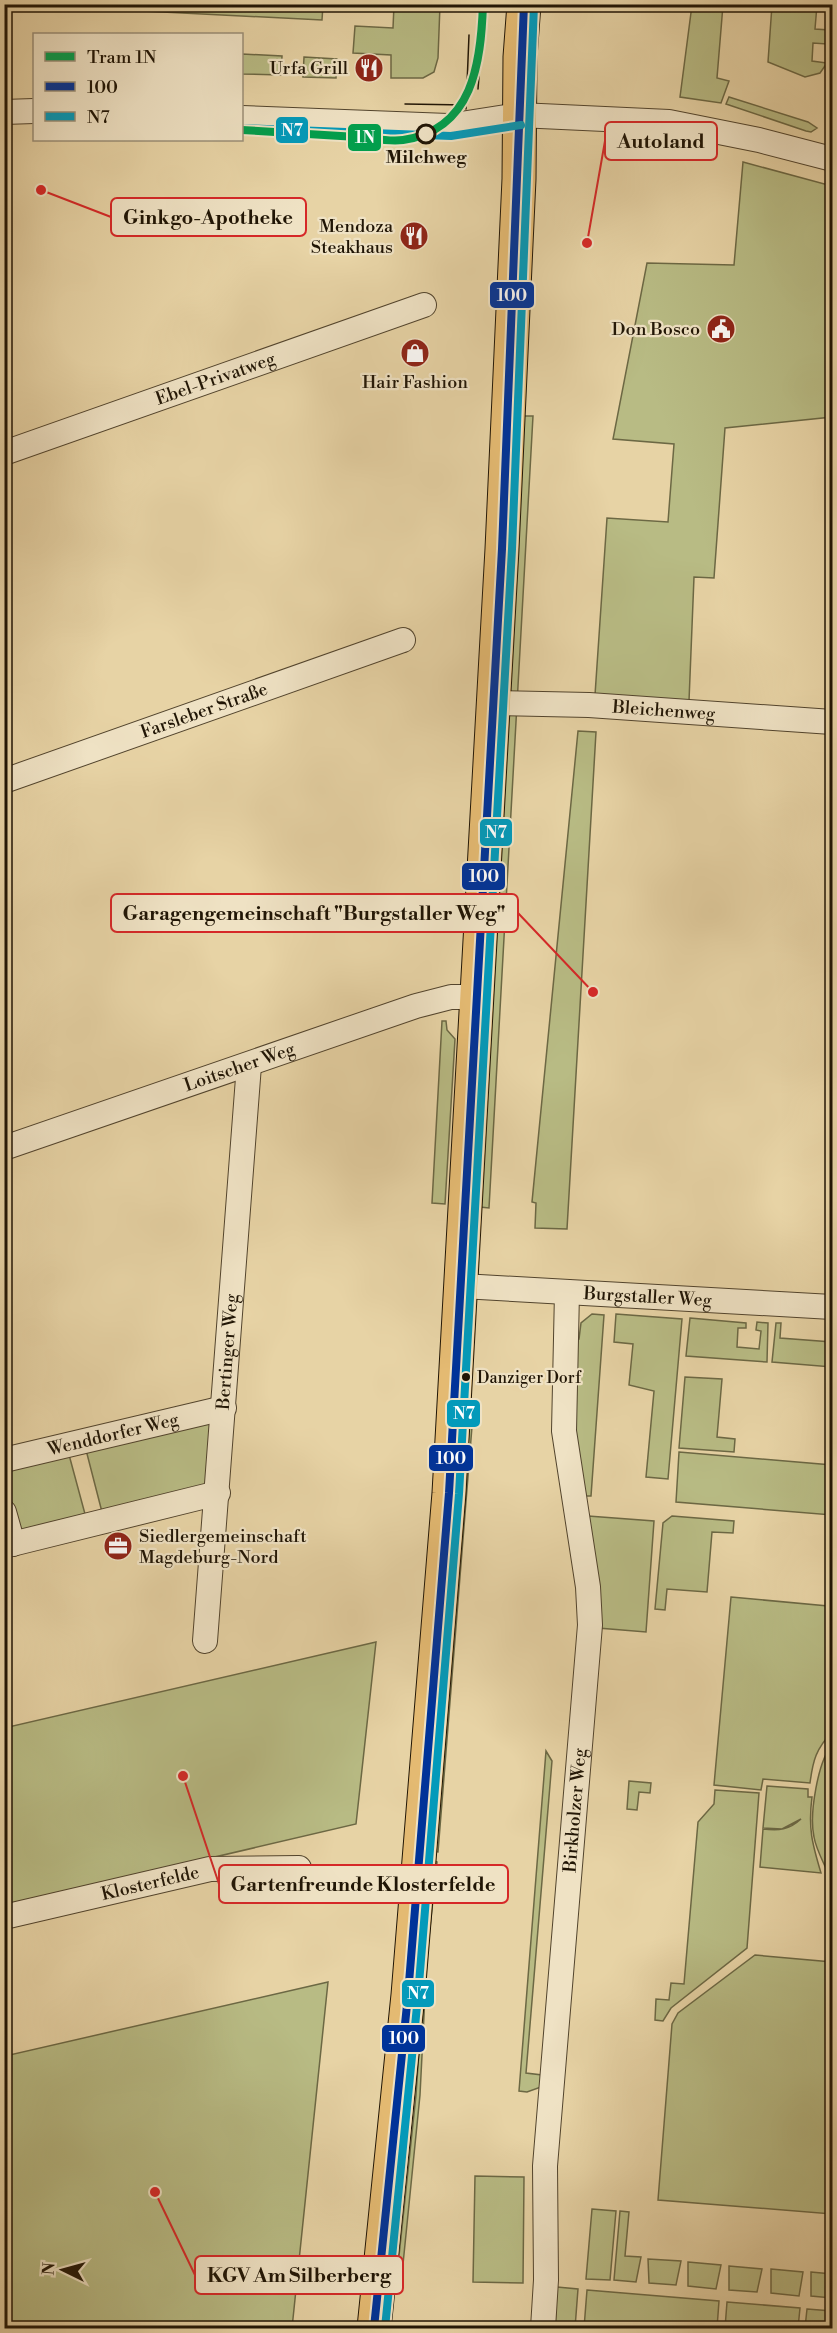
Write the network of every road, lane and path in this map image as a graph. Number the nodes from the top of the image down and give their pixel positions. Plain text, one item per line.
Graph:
1 (524, 4) edge
2 (33, 111) edge
3 (4, 112) edge
4 (519, 115) junction
5 (243, 118) edge
6 (832, 159) edge
7 (424, 304) dead end
8 (4, 453) edge
9 (404, 640) dead end
10 (494, 703) junction
11 (832, 722) edge
12 (4, 781) edge
13 (477, 998) junction
14 (249, 1065) junction
15 (4, 1148) edge
16 (462, 1286) junction
17 (567, 1292) junction
18 (832, 1307) edge
19 (224, 1408) junction
20 (4, 1460) edge
21 (218, 1493) junction
22 (4, 1512) edge
23 (9, 1545) edge
24 (205, 1641) dead end
25 (299, 1868) dead end
26 (4, 1917) edge
27 (374, 2328) edge
28 (543, 2328) edge

1 - 4 main road
2 - 3 street
4 - 5 street
4 - 6 street
4 - 10 main road
7 - 8 street, Ebel-Privatweg
9 - 12 street, Farsleber Straße
10 - 11 street, Bleichenweg
10 - 13 main road
13 - 14 street, Loitscher Weg
13 - 16 main road
14 - 15 street, Loitscher Weg
14 - 19 street, Bertinger Weg
16 - 17 street, Burgstaller Weg
16 - 27 main road
17 - 18 street, Burgstaller Weg
17 - 28 street, Birkholzer Weg
19 - 20 street, Wenddorfer Weg
19 - 21 street, Bertinger Weg
21 - 23 street
21 - 24 street, Bertinger Weg
22 - 23 street
25 - 26 street, Klosterfelde

